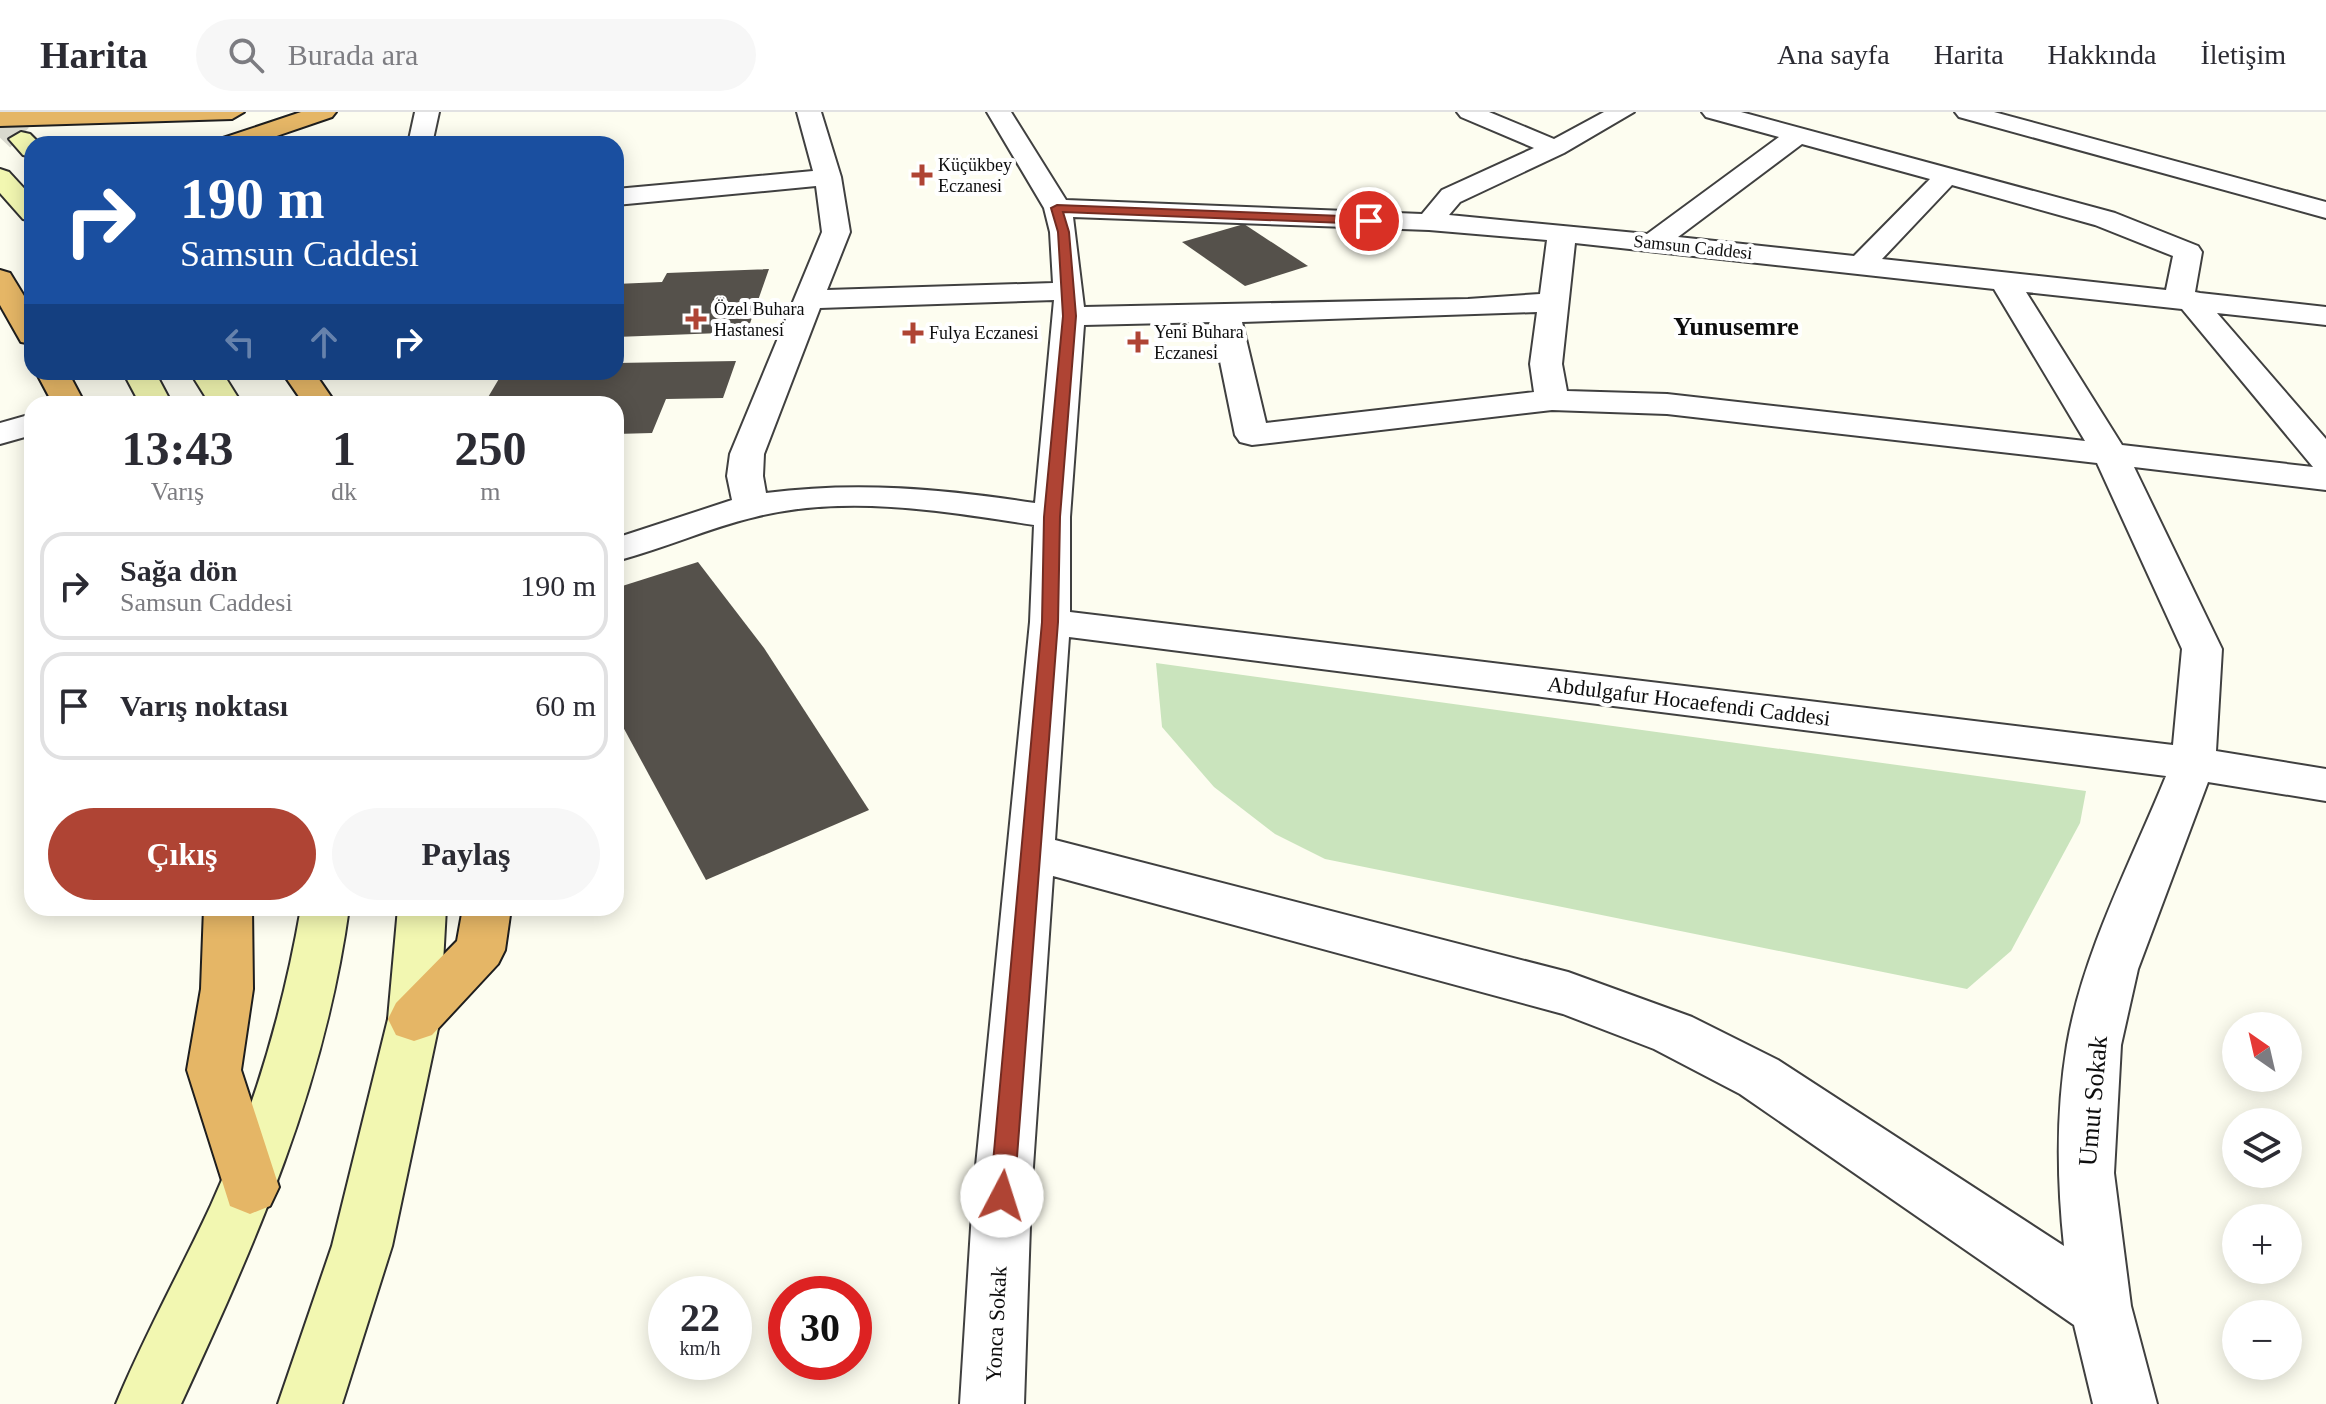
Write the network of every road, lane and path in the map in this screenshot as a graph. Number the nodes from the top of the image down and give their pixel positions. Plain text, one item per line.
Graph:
1 (232, 112) edge
2 (324, 112) edge
3 (427, 112) edge
4 (809, 112) edge
5 (999, 112) edge
6 (1469, 112) edge
7 (1622, 112) edge
8 (1714, 112) edge
9 (2043, 112) edge
10 (1956, 113) edge
11 (87, 115) edge
12 (0, 119) edge
13 (106, 136) edge
14 (253, 136) edge
15 (422, 136) edge
16 (1797, 136) junction
17 (1555, 148) junction
18 (0, 177) tunnel mouth
19 (828, 177) junction
20 (1945, 178) junction
21 (2326, 188) edge
22 (624, 196) edge
23 (24, 204) edge
24 (1057, 208) junction
25 (2326, 210) edge
26 (1429, 222) junction
27 (1562, 233) junction
28 (1654, 242) junction
29 (1860, 266) junction
30 (0, 279) edge
31 (2005, 282) junction
32 (2184, 298) junction
33 (808, 300) junction
34 (1556, 302) junction
35 (1070, 304) junction
36 (1225, 314) junction
37 (2326, 316) edge
38 (24, 321) edge
39 (1552, 400) junction
40 (24, 426) edge
41 (0, 434) edge
42 (2110, 454) junction
43 (2326, 461) edge
44 (2326, 479) edge
45 (751, 506) junction
46 (1052, 517) junction
47 (624, 547) edge
48 (1050, 622) junction
49 (2193, 763) junction
50 (2326, 785) edge
51 (1030, 852) junction
52 (228, 916) edge
53 (324, 916) edge
54 (421, 916) edge
55 (486, 916) edge
56 (414, 1019) junction
57 (250, 1187) junction
58 (2100, 1306) junction
59 (148, 1404) edge
60 (310, 1404) edge
61 (992, 1404) edge
62 (2125, 1404) edge

1 - 11 highway
2 - 14 highway
3 - 15 street
4 - 19 street
5 - 24 street, Yonca Sokak
6 - 17 street
7 - 17 street
8 - 16 street
9 - 21 street
10 - 25 street
11 - 12 highway
11 - 13 highway
16 - 20 street
16 - 28 street
17 - 26 street
18 - 23 main road
19 - 22 street
19 - 33 street
20 - 29 street
20 - 32 street
24 - 26 street, Samsun Caddesi
24 - 35 street, Yonca Sokak
26 - 27 street, Samsun Caddesi
27 - 28 street, Samsun Caddesi
27 - 34 street
28 - 29 street, Samsun Caddesi
29 - 31 street, Samsun Caddesi
30 - 38 highway
31 - 32 street, Samsun Caddesi
31 - 42 street, Umut Sokak
32 - 37 street, Samsun Caddesi
32 - 43 street
33 - 35 street
33 - 45 street
34 - 36 street
34 - 39 street
35 - 36 street
35 - 46 street, Yonca Sokak
36 - 39 street
39 - 42 street
40 - 41 street
42 - 44 street
42 - 49 street, Umut Sokak
45 - 46 street
45 - 47 street
46 - 48 street, Yonca Sokak
48 - 49 street, Abdulgafur Hocaefendi Caddesi
48 - 51 street, Yonca Sokak
49 - 50 street, Abdulgafur Hocaefendi Caddesi
49 - 58 street, Umut Sokak
51 - 58 street
51 - 61 street, Yonca Sokak
52 - 57 highway
53 - 57 main road
54 - 56 main road
55 - 56 highway
56 - 60 main road
57 - 59 main road
58 - 62 street, Umut Sokak

